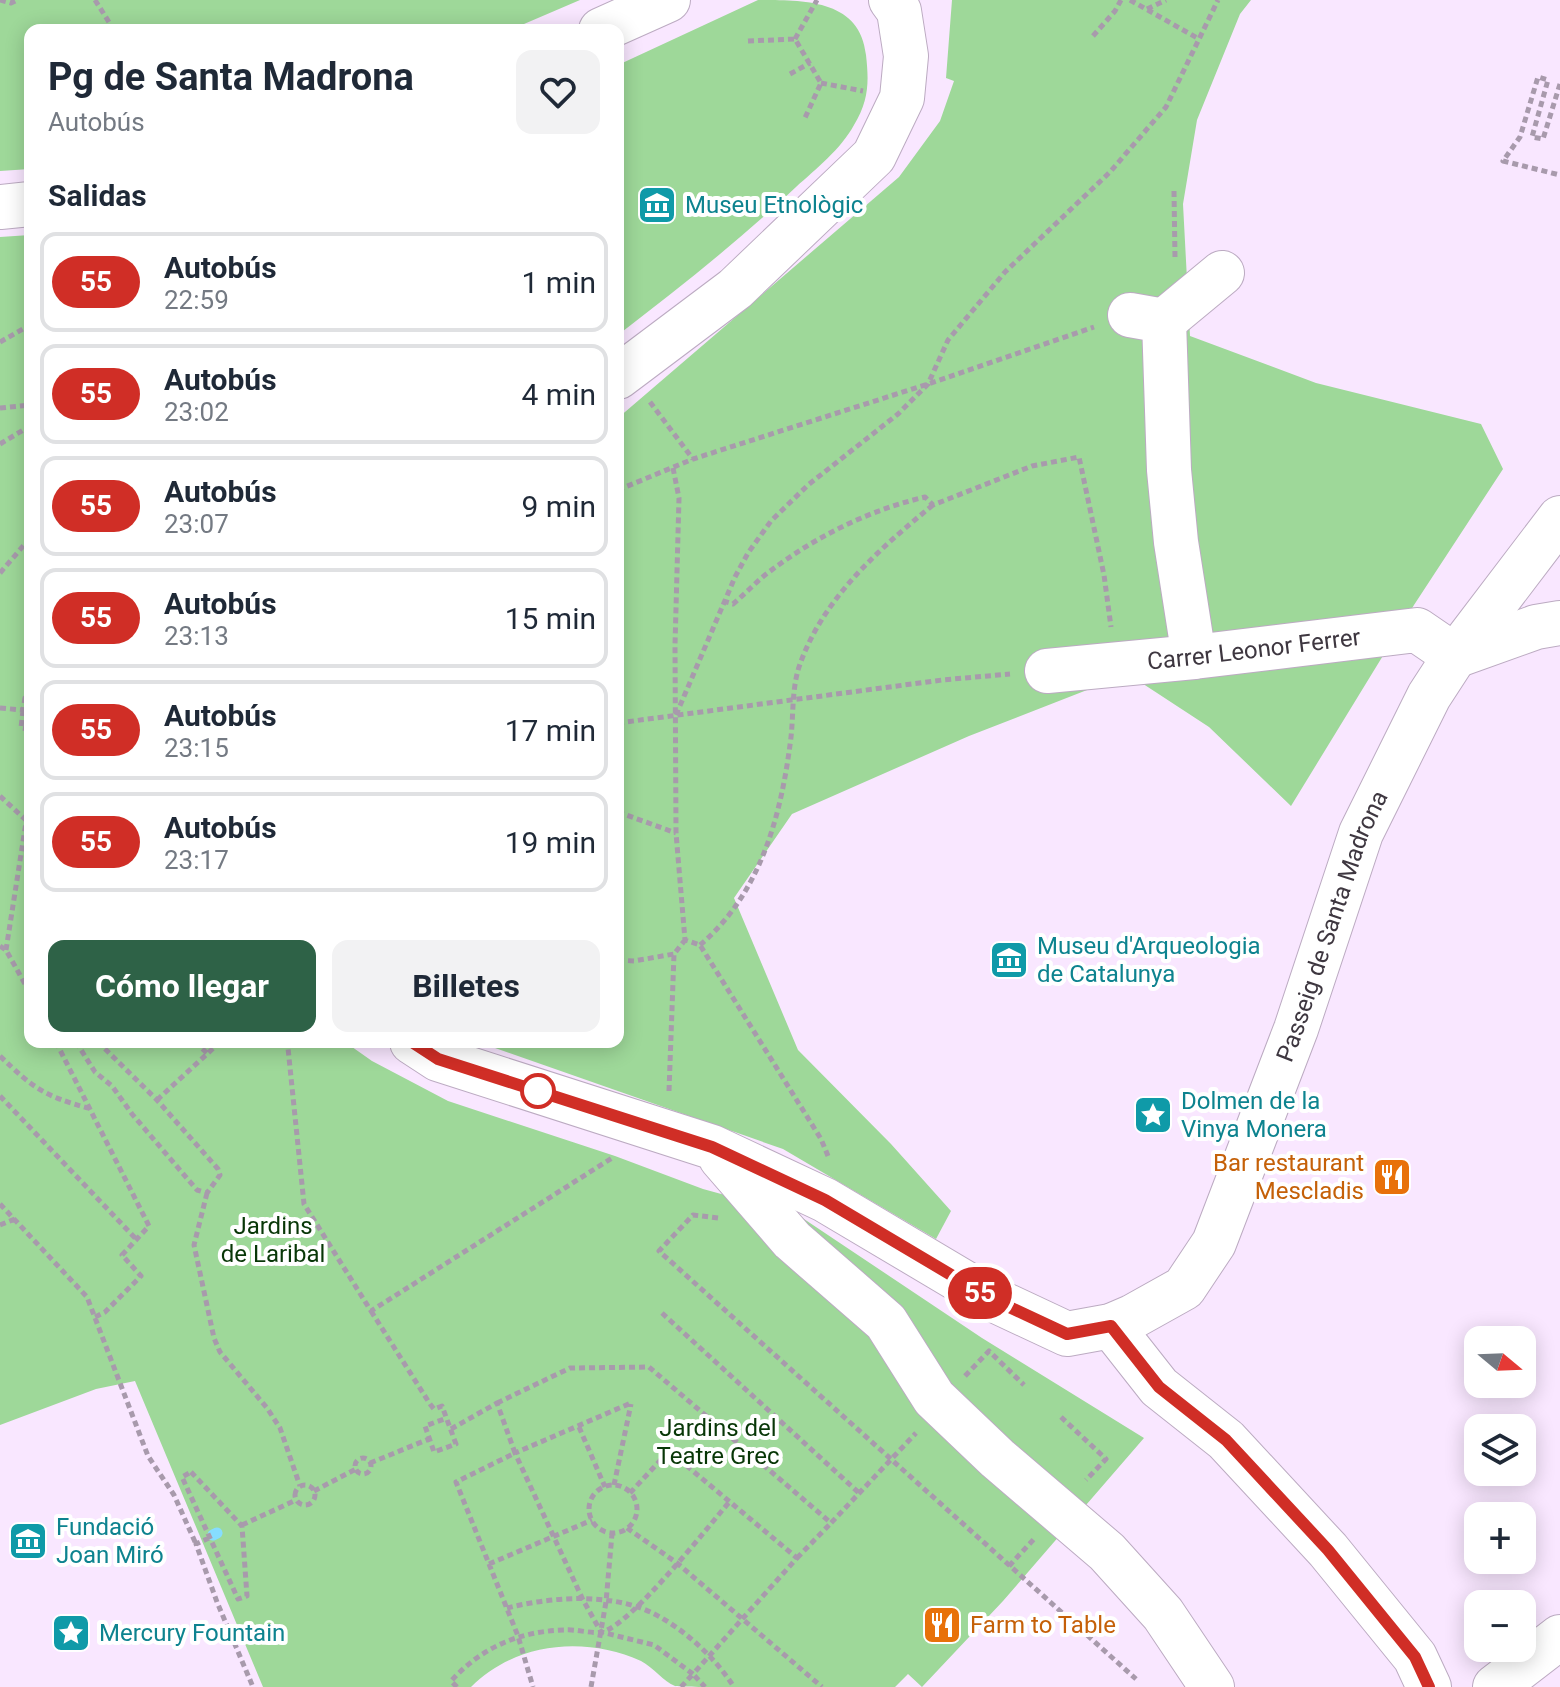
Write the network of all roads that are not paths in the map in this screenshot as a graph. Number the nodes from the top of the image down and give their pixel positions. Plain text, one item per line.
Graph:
1 (668, 0) edge
2 (891, 0) edge
3 (614, 24) edge
4 (24, 205) edge
5 (0, 207) edge
6 (1222, 273) dead end
7 (630, 385) edge
8 (1560, 519) edge
9 (1560, 623) edge
10 (1455, 656) junction
11 (1194, 657) junction
12 (1047, 671) road end
13 (421, 1048) edge
14 (712, 1147) junction
15 (1111, 1326) junction
16 (1560, 1637) edge
17 (1212, 1687) edge
18 (1429, 1687) edge
19 (1495, 1687) edge

1 - 3 street
2 - 7 street
4 - 5 street
6 - 11 street
8 - 10 street, Passeig de Santa Madrona
9 - 10 street
10 - 11 street, Carrer Leonor Ferrer
10 - 15 street, Passeig de Santa Madrona
11 - 12 street, Carrer Leonor Ferrer
13 - 14 street, Passeig de Santa Madrona
14 - 15 street, Passeig de Santa Madrona
14 - 17 street
15 - 18 street
16 - 19 street

